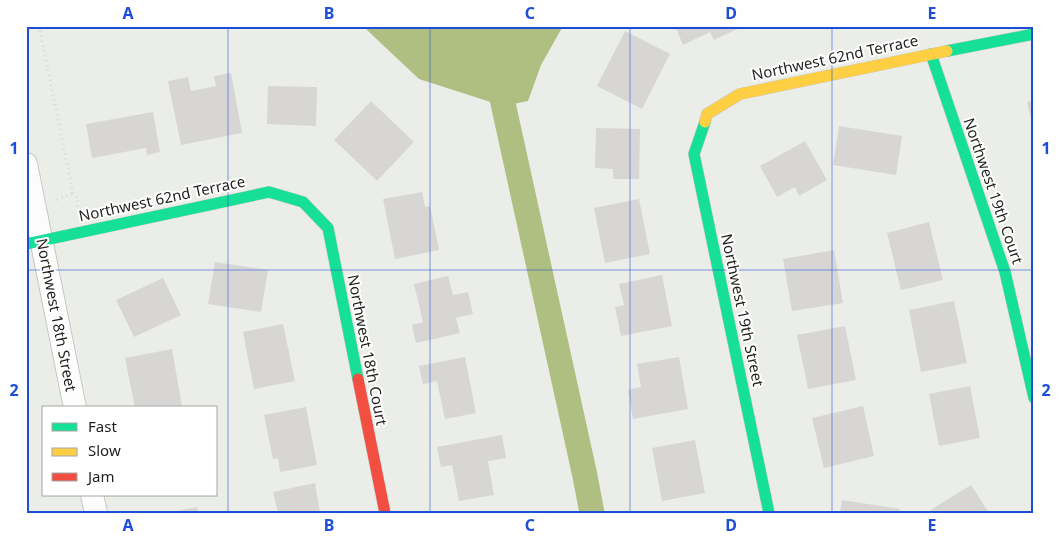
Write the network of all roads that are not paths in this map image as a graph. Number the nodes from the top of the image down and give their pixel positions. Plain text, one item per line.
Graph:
1 (1034, 34) edge
2 (931, 54) junction
3 (707, 114) joint
4 (26, 164) edge
5 (303, 202) joint
6 (34, 242) edge
7 (1034, 398) edge
8 (75, 406) edge
9 (92, 496) edge
10 (96, 513) edge
11 (384, 513) edge
12 (769, 513) edge

1 - 2 street, Northwest 62nd Terrace
2 - 3 street, Northwest 62nd Terrace
2 - 7 street, Northwest 19th Court
3 - 12 street, Northwest 19th Street
4 - 6 street, Northwest 18th Street
5 - 6 street, Northwest 62nd Terrace
5 - 11 street, Northwest 18th Court
6 - 8 street, Northwest 18th Street
9 - 10 street

